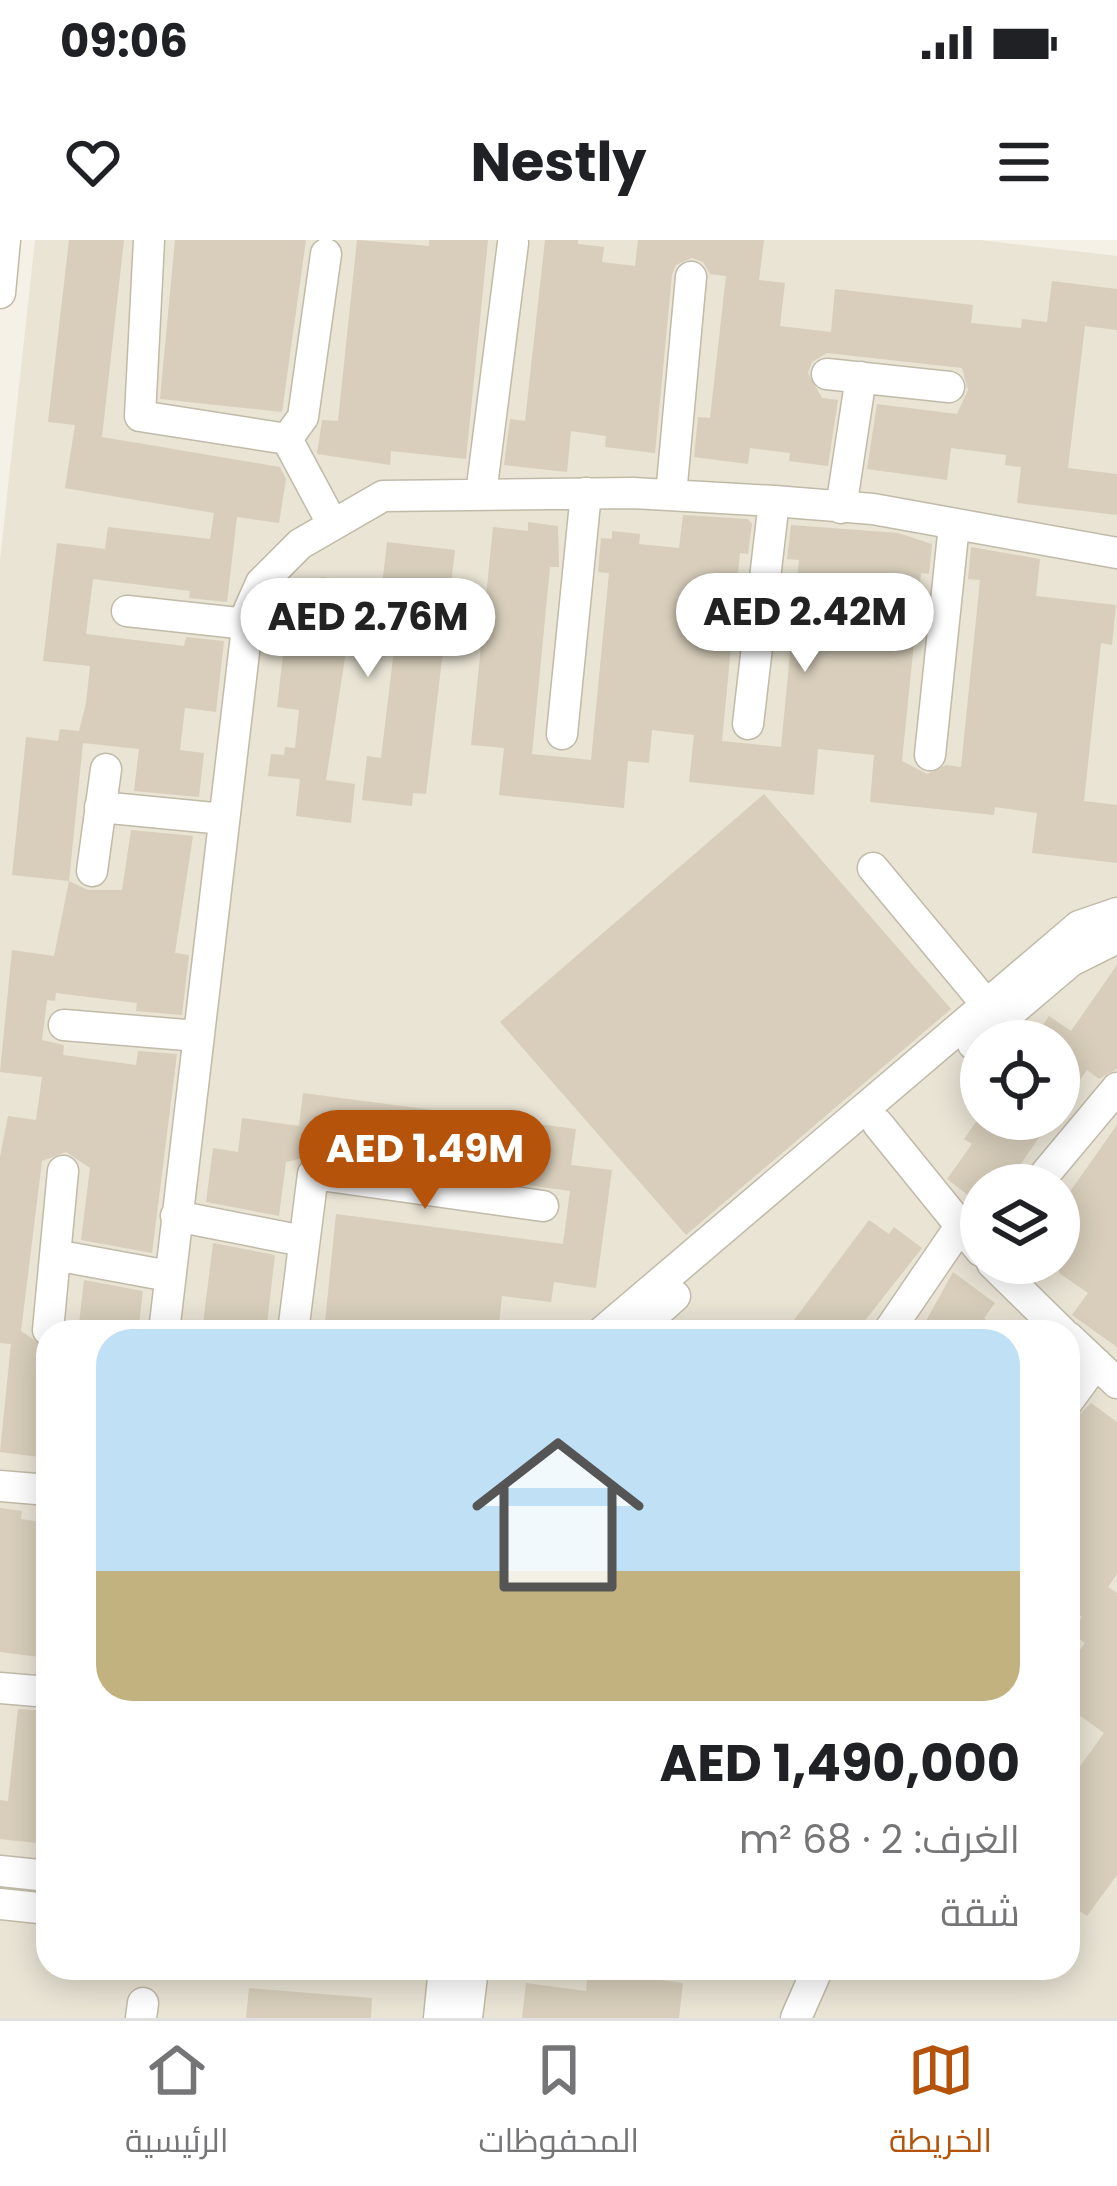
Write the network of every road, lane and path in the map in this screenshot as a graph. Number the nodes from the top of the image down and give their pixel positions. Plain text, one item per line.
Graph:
1 (5, 240) edge
2 (149, 240) edge
3 (513, 243) dead end
4 (326, 254) dead end
5 (691, 277) dead end
6 (0, 292) edge
7 (827, 374) dead end
8 (861, 376) junction
9 (950, 386) dead end
10 (287, 439) junction
11 (586, 493) junction
12 (481, 494) junction
13 (671, 495) junction
14 (773, 501) junction
15 (842, 508) junction
16 (333, 525) junction
17 (954, 525) junction
18 (1117, 553) edge
19 (127, 611) dead end
20 (247, 624) junction
21 (748, 724) dead end
22 (562, 734) dead end
23 (930, 754) dead end
24 (106, 769) dead end
25 (100, 808) junction
26 (224, 819) junction
27 (873, 868) dead end
28 (92, 871) dead end
29 (1117, 914) edge
30 (1117, 938) edge
31 (987, 1005) junction
32 (64, 1025) dead end
33 (197, 1036) junction
34 (1117, 1088) edge
35 (878, 1124) junction
36 (1054, 1164) edge
37 (63, 1171) dead end
38 (543, 1206) dead end
39 (176, 1216) junction
40 (960, 1226) edge
41 (303, 1240) junction
42 (55, 1255) junction
43 (960, 1260) edge
44 (169, 1276) junction
45 (1013, 1284) edge
46 (49, 1320) edge
47 (165, 1320) edge
48 (294, 1320) edge
49 (616, 1320) edge
50 (649, 1320) edge
51 (900, 1320) edge
52 (1050, 1320) edge
53 (1080, 1348) edge
54 (1111, 1376) edge
55 (1080, 1394) edge
56 (0, 1486) edge
57 (36, 1489) edge
58 (0, 1688) edge
59 (36, 1691) edge
60 (0, 1871) edge
61 (36, 1875) edge
62 (0, 1904) edge
63 (36, 1908) edge
64 (443, 1980) edge
65 (472, 1980) edge
66 (813, 1980) edge
67 (440, 2018) edge
68 (467, 2018) edge
69 (796, 2018) edge

1 - 6 street
2 - 10 street
3 - 12 street
4 - 10 street
5 - 13 street
7 - 8 street
8 - 9 street
8 - 15 street
10 - 16 street
11 - 12 street
11 - 13 street
11 - 22 street
12 - 16 street
13 - 14 street
14 - 15 street
14 - 21 street
15 - 17 street
16 - 20 street
17 - 18 street
17 - 23 street
19 - 20 street
20 - 26 street
24 - 25 street
25 - 26 street
25 - 28 street
26 - 33 street
27 - 31 street
29 - 31 street
30 - 35 street
31 - 49 street
32 - 33 street
33 - 39 street
34 - 36 street
35 - 40 street
35 - 50 street
37 - 42 street
38 - 41 street
39 - 41 street
39 - 44 street
41 - 48 street
42 - 44 street
42 - 46 street
43 - 51 street
44 - 47 street
45 - 52 street
53 - 54 street
54 - 55 street
56 - 57 street
58 - 59 street
60 - 61 street
62 - 63 street
64 - 67 street
65 - 68 street
66 - 69 street

